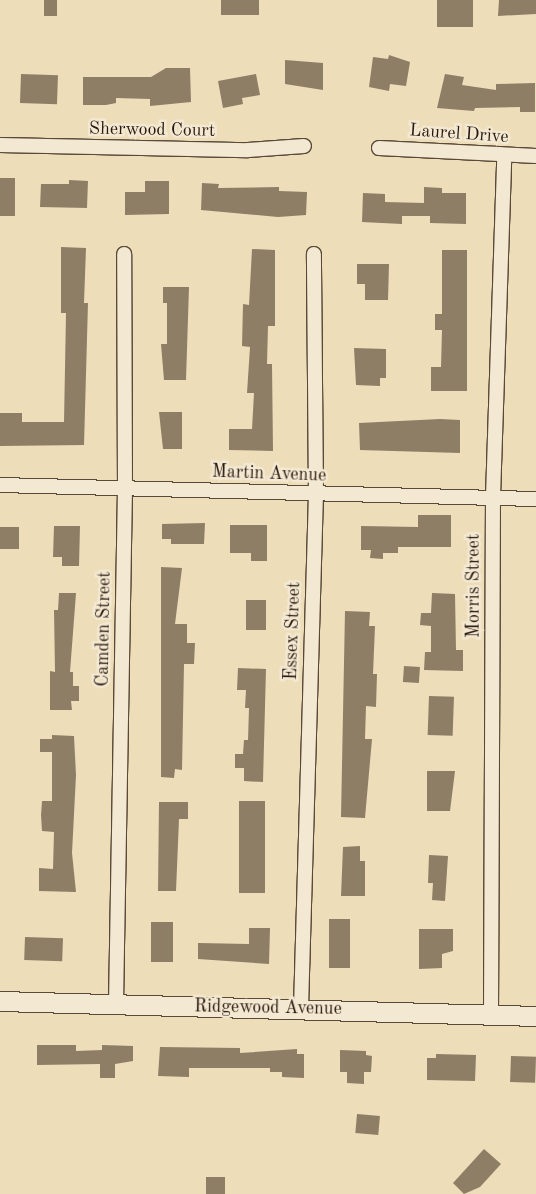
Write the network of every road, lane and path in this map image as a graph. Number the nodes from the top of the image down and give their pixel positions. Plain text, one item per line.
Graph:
1 (0, 145) edge
2 (304, 146) dead end
3 (379, 148) dead end
4 (536, 156) edge
5 (504, 157) junction
6 (124, 254) dead end
7 (314, 254) dead end
8 (0, 485) edge
9 (125, 488) junction
10 (316, 495) junction
11 (493, 497) junction
12 (536, 498) edge
13 (0, 1001) edge
14 (116, 1004) junction
15 (301, 1008) junction
16 (491, 1015) junction
17 (536, 1016) edge

1 - 2 street, Sherwood Court
3 - 5 street, Laurel Drive
4 - 5 street, Laurel Drive
5 - 11 street, Morris Street
6 - 9 street, Camden Street
7 - 10 street, Essex Street
8 - 9 street, Martin Avenue
9 - 10 street, Martin Avenue
9 - 14 street, Camden Street
10 - 11 street, Martin Avenue
10 - 15 street, Essex Street
11 - 12 street, Martin Avenue
11 - 16 street, Morris Street
13 - 14 street, Ridgewood Avenue
14 - 15 street, Ridgewood Avenue
15 - 16 street, Ridgewood Avenue
16 - 17 street, Ridgewood Avenue

